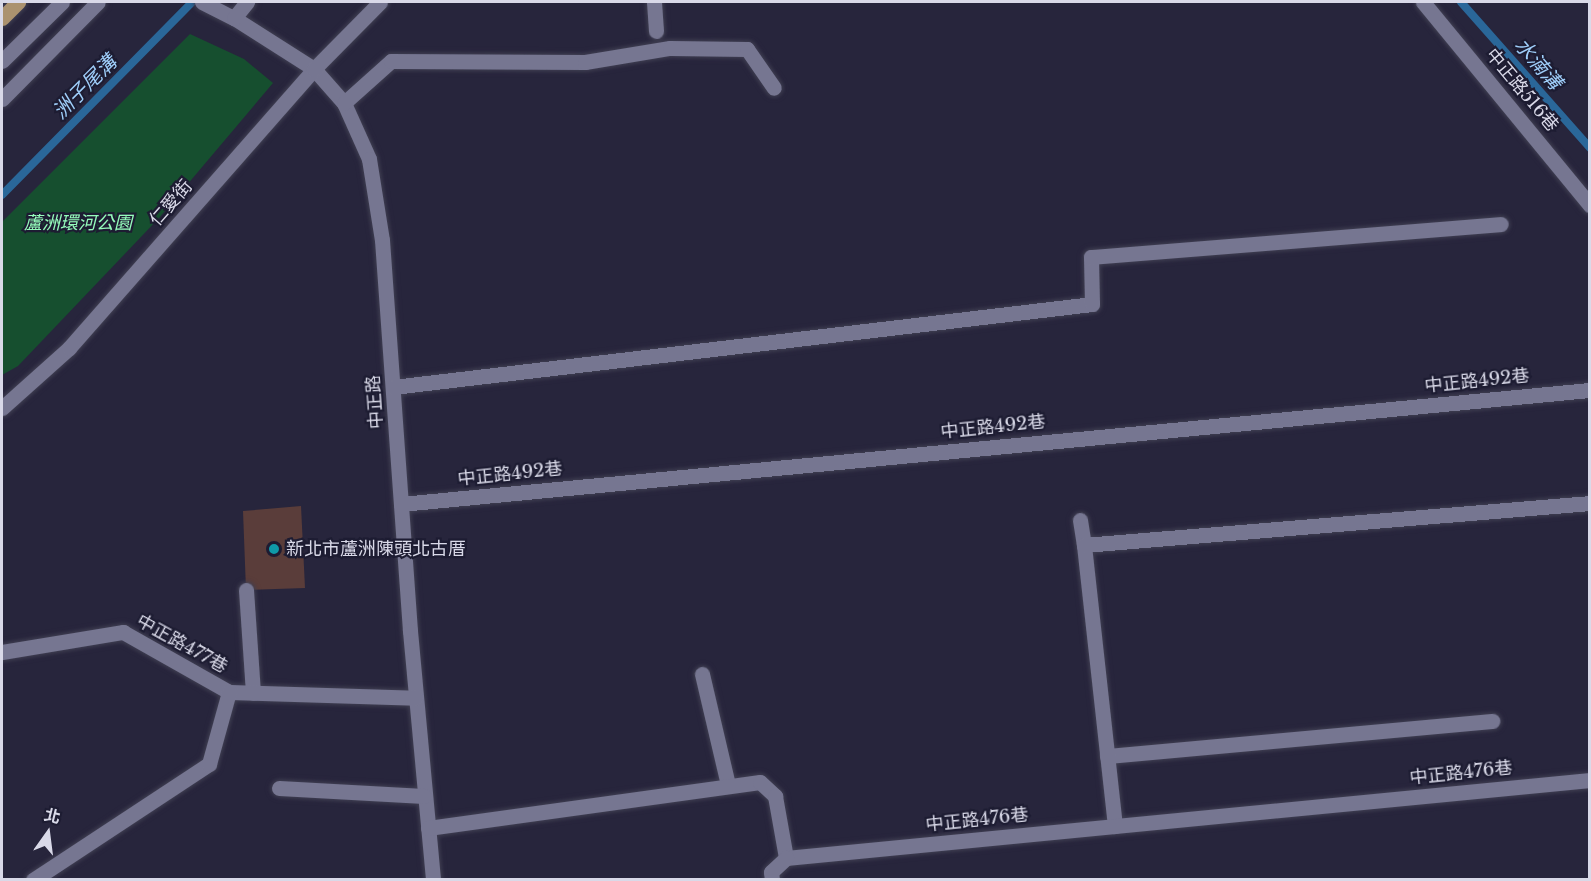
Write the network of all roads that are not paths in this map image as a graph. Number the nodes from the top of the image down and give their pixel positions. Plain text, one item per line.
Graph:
1 (18, 2) edge
2 (62, 2) edge
3 (98, 2) edge
4 (247, 2) edge
5 (380, 2) edge
6 (654, 2) edge
7 (1423, 2) edge
8 (204, 3) edge
9 (2, 18) edge
10 (234, 18) junction
11 (656, 31) dead end
12 (2, 62) edge
13 (314, 69) junction
14 (774, 88) dead end
15 (2, 99) edge
16 (344, 103) junction
17 (1590, 205) edge
18 (1501, 224) dead end
19 (393, 387) junction
20 (1590, 390) edge
21 (2, 408) edge
22 (1590, 502) edge
23 (401, 504) junction
24 (1080, 520) dead end
25 (1084, 545) junction
26 (246, 590) dead end
27 (2, 652) edge
28 (702, 674) dead end
29 (229, 692) junction
30 (254, 693) junction
31 (416, 698) junction
32 (1492, 721) dead end
33 (1107, 756) junction
34 (1590, 780) edge
35 (728, 785) junction
36 (279, 788) dead end
37 (424, 796) junction
38 (1115, 826) junction
39 (428, 828) junction
40 (786, 858) junction
41 (33, 879) edge
42 (433, 879) edge
43 (772, 879) edge

1 - 9 main road
2 - 12 street
3 - 15 street
4 - 10 street
5 - 13 street
6 - 11 street
7 - 17 street, 中正路516巷
8 - 10 street, 中正路
10 - 13 street, 中正路
13 - 16 street, 中正路
13 - 21 street, 仁愛街
14 - 16 street
16 - 19 street, 中正路
18 - 19 street
19 - 23 street, 中正路
20 - 23 street, 中正路492巷
22 - 25 street
23 - 31 street, 中正路
24 - 25 street
25 - 33 street
26 - 30 street
27 - 29 street, 中正路477巷
28 - 35 street
29 - 30 street, 中正路477巷
29 - 41 street
30 - 31 street, 中正路477巷
31 - 37 street, 中正路
32 - 33 street
33 - 38 street
34 - 38 street, 中正路476巷
35 - 39 street
35 - 40 street
36 - 37 street
37 - 39 street, 中正路
38 - 40 street, 中正路476巷
39 - 42 street, 中正路
40 - 43 street

